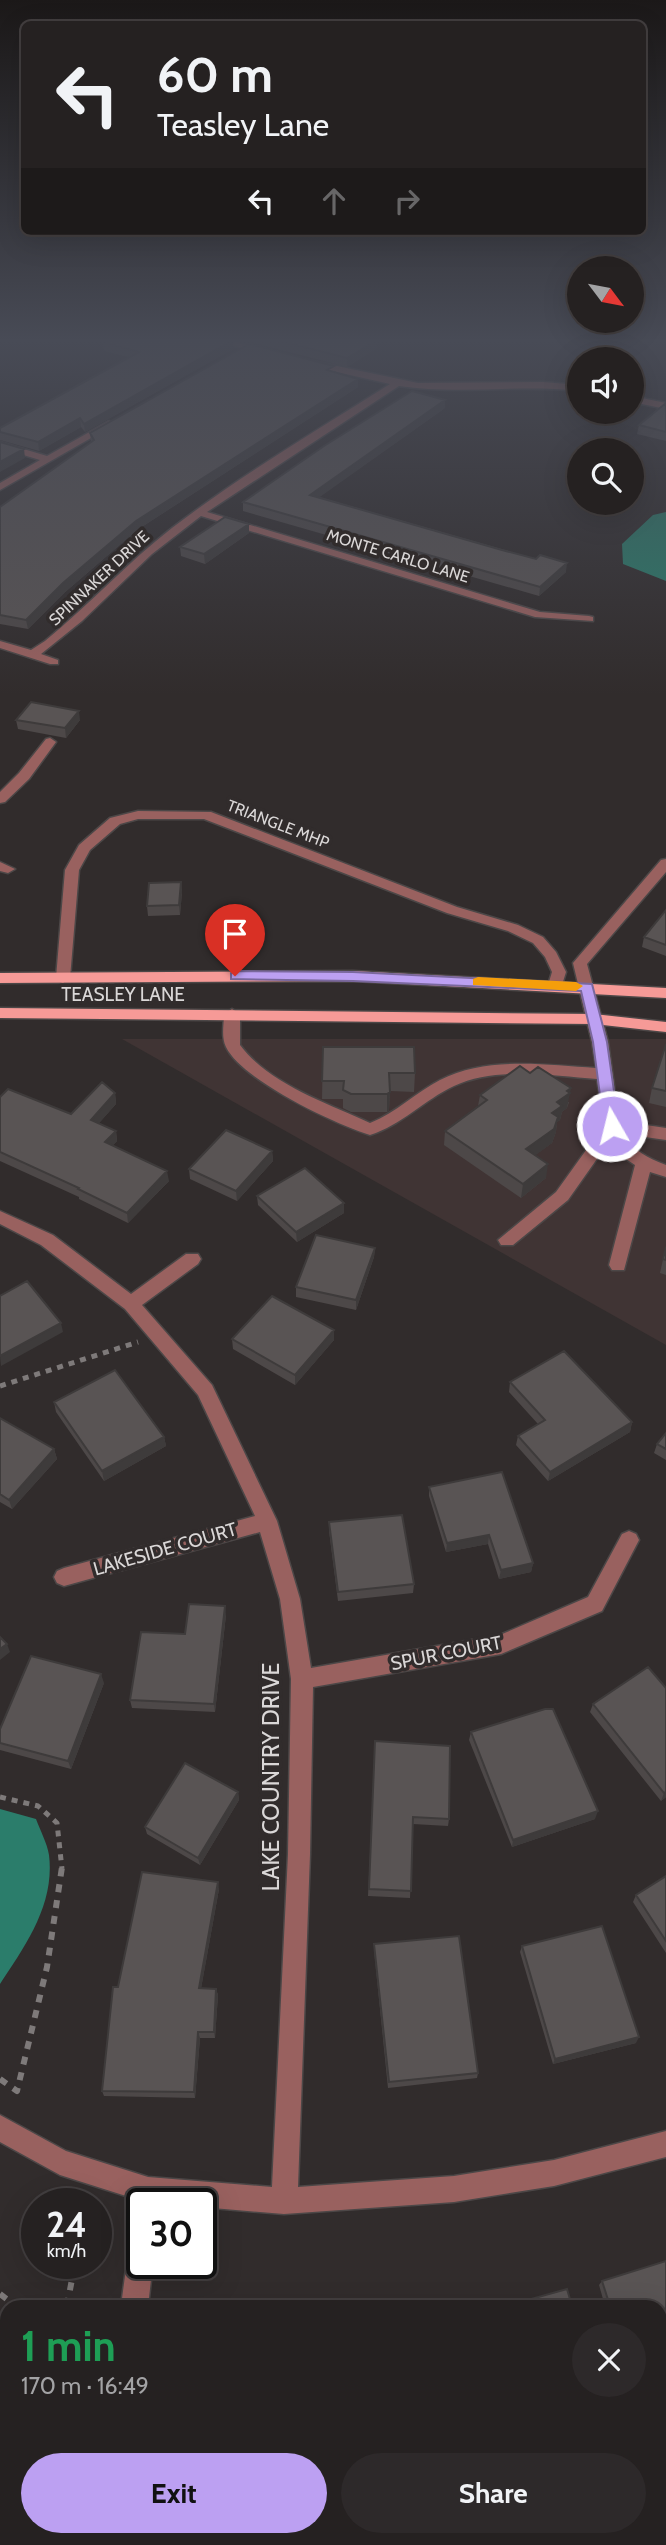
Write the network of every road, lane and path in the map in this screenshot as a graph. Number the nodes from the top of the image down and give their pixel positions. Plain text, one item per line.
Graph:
1 (40, 457) edge
2 (51, 457) edge
3 (286, 457) edge
4 (47, 459) junction
5 (0, 487) edge
6 (200, 513) junction
7 (589, 619) dead end
8 (0, 644) edge
9 (33, 654) junction
10 (54, 662) dead end
11 (50, 742) dead end
12 (0, 799) edge
13 (666, 863) edge
14 (0, 978) edge
15 (63, 978) junction
16 (555, 985) junction
17 (587, 987) junction
18 (666, 993) edge
19 (0, 1013) edge
20 (232, 1014) junction
21 (594, 1019) junction
22 (666, 1027) edge
23 (604, 1074) junction
24 (612, 1126) junction
25 (666, 1134) edge
26 (644, 1163) junction
27 (666, 1171) edge
28 (0, 1217) edge
29 (507, 1240) dead end
30 (192, 1259) dead end
31 (618, 1265) dead end
32 (131, 1304) junction
33 (139, 1342) dead end
34 (0, 1386) edge
35 (267, 1521) junction
36 (629, 1540) dead end
37 (64, 1577) dead end
38 (302, 1679) junction
39 (0, 1797) edge
40 (0, 2079) edge
41 (0, 2129) edge
42 (666, 2144) edge
43 (126, 2188) edge
44 (217, 2199) edge
45 (284, 2200) junction
46 (72, 2279) edge
47 (138, 2279) edge
48 (68, 2300) edge
49 (135, 2300) edge

1 - 4 street
2 - 4 street
3 - 6 street, SPINNAKER DRIVE
4 - 5 street
6 - 7 street, MONTE CARLO LANE
6 - 9 street, SPINNAKER DRIVE
8 - 9 street
9 - 10 street
11 - 12 street
13 - 17 street
14 - 15 main road, TEASLEY LANE
15 - 16 main road, TEASLEY LANE
15 - 16 street, TRIANGLE MHP
16 - 17 main road, TEASLEY LANE
17 - 18 main road, TEASLEY LANE
17 - 21 street
19 - 20 main road, TEASLEY LANE
20 - 21 main road, TEASLEY LANE
20 - 23 street
21 - 22 main road, TEASLEY LANE
21 - 23 street
23 - 24 street
24 - 25 street
24 - 26 street
24 - 29 street
26 - 27 street
26 - 31 street
28 - 32 street, LAKE COUNTRY DRIVE
30 - 32 street
32 - 35 street, LAKE COUNTRY DRIVE
33 - 34 path
35 - 37 street, LAKESIDE COURT
35 - 38 street, LAKE COUNTRY DRIVE
36 - 38 street, SPUR COURT
38 - 45 street, LAKE COUNTRY DRIVE
39 - 40 path
41 - 43 street
42 - 45 street
44 - 45 street
46 - 48 path
47 - 49 street

